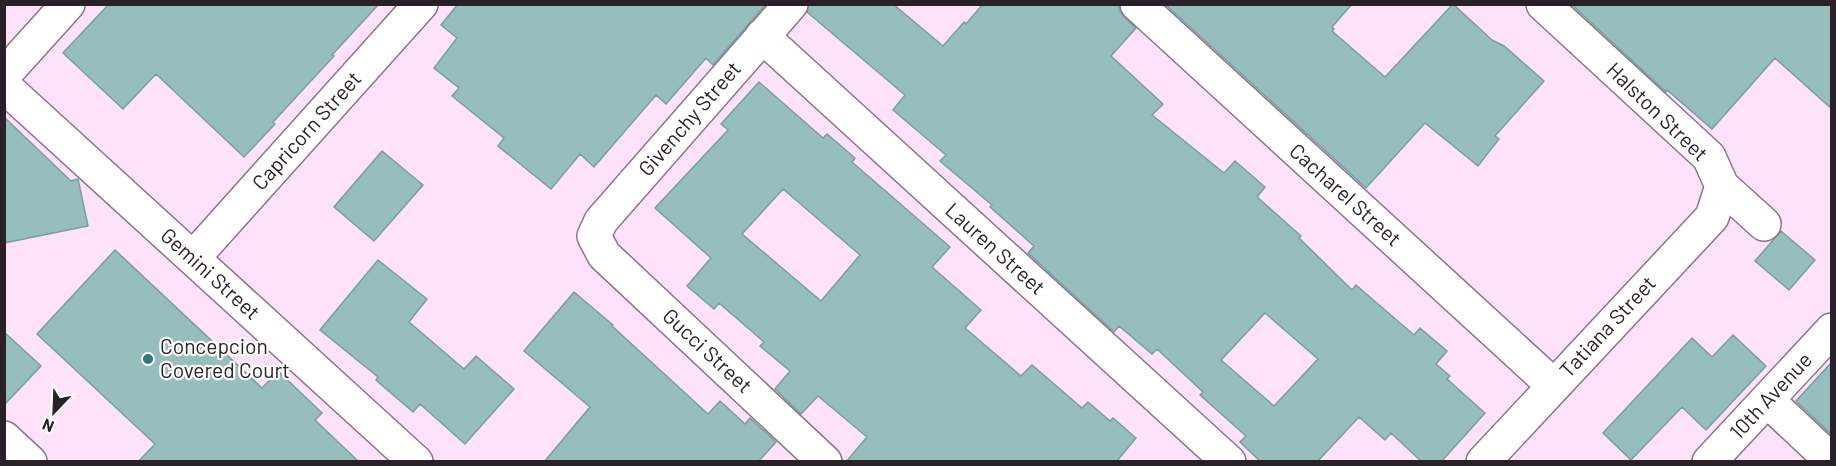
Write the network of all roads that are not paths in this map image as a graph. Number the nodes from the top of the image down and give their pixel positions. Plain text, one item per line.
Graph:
1 (68, 4) edge
2 (420, 4) edge
3 (791, 4) edge
4 (1137, 4) edge
5 (1543, 4) edge
6 (762, 36) junction
7 (4, 75) edge
8 (4, 86) edge
9 (1722, 186) junction
10 (1764, 224) dead end
11 (594, 236) joint
12 (193, 258) junction
13 (1832, 330) edge
14 (1554, 386) junction
15 (1767, 400) junction
16 (4, 438) edge
17 (1832, 461) edge
18 (30, 462) edge
19 (416, 462) edge
20 (825, 462) edge
21 (1229, 462) edge
22 (1483, 462) edge
23 (1709, 462) edge

1 - 7 street
2 - 12 street, Capricorn Street
3 - 6 street, Givenchy Street
4 - 14 street, Cacharel Street
5 - 9 street, Halston Street
6 - 11 street, Givenchy Street
6 - 21 street, Lauren Street
8 - 12 street, Gemini Street
9 - 10 street, Halston Street
9 - 14 street, Tatiana Street
11 - 20 street, Gucci Street
12 - 19 street, Gemini Street
13 - 15 street, 10th Avenue
14 - 22 street, Tatiana Street
15 - 17 street
15 - 23 street, 10th Avenue
16 - 18 street

